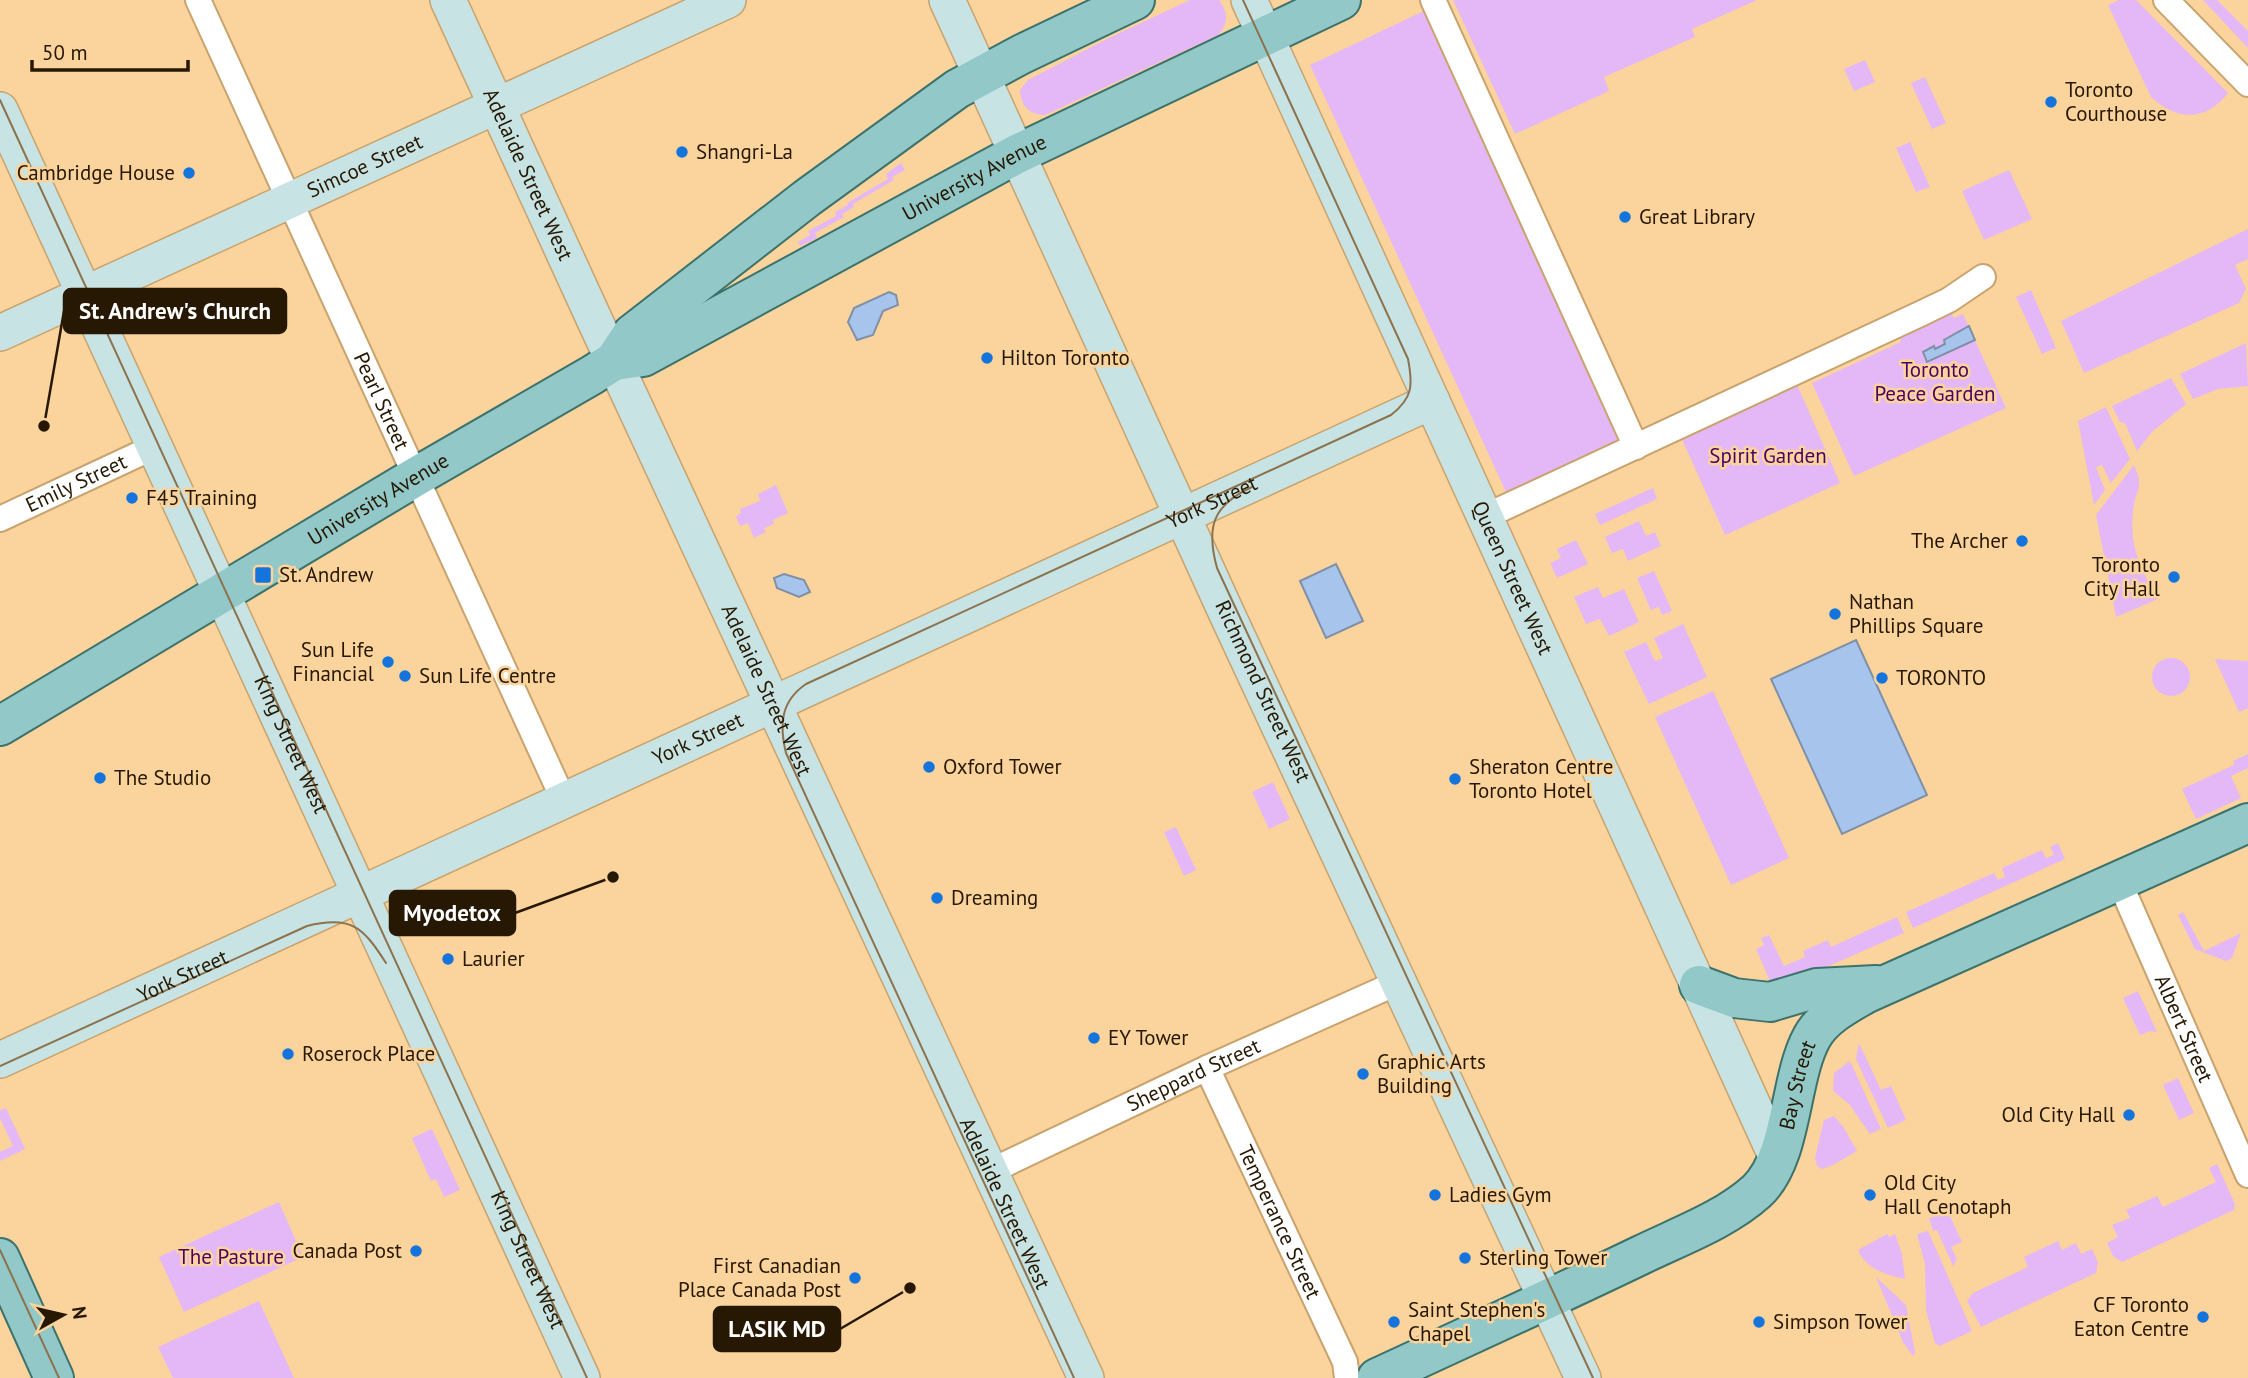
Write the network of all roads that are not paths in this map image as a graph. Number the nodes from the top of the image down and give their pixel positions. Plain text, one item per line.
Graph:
1 (198, 0) edge
2 (448, 0) edge
3 (947, 0) edge
4 (1135, 0) edge
5 (1249, 0) edge
6 (1341, 0) edge
7 (1433, 0) edge
8 (2166, 0) edge
9 (706, 5) edge
10 (1265, 36) junction
11 (981, 75) junction
12 (2248, 84) edge
13 (496, 106) junction
14 (0, 110) edge
15 (1017, 154) junction
16 (290, 201) junction
17 (1983, 277) dead end
18 (84, 294) junction
19 (0, 333) edge
20 (614, 361) junction
21 (1432, 401) junction
22 (154, 447) junction
23 (1636, 447) junction
24 (417, 476) junction
25 (1182, 515) junction
26 (1484, 517) junction
27 (0, 519) edge
28 (222, 595) junction
29 (774, 704) junction
30 (0, 726) edge
31 (564, 801) junction
32 (2248, 823) edge
33 (2119, 881) junction
34 (359, 895) junction
35 (1399, 982) junction
36 (1888, 984) junction
37 (1699, 985) junction
38 (0, 1060) edge
39 (1208, 1068) junction
40 (1777, 1158) junction
41 (991, 1171) junction
42 (2248, 1175) edge
43 (0, 1258) edge
44 (1547, 1300) junction
45 (54, 1378) edge
46 (582, 1378) edge
47 (1086, 1378) edge
48 (1347, 1378) edge
49 (1377, 1378) edge
50 (1583, 1378) edge

1 - 16 street, Pearl Street
2 - 13 main road, Adelaide Street West
3 - 11 main road, Richmond Street West
4 - 11 main road, University Avenue
5 - 10 main road, Queen Street West
6 - 10 main road, University Avenue
7 - 23 street
8 - 12 street
9 - 13 main road, Simcoe Street
10 - 15 main road, University Avenue
10 - 21 main road, Queen Street West
11 - 15 main road, Richmond Street West
11 - 20 main road, University Avenue
13 - 16 main road, Simcoe Street
13 - 20 main road, Adelaide Street West
14 - 18 main road, King Street West
15 - 20 main road, University Avenue
15 - 25 main road, Richmond Street West
16 - 18 main road, Simcoe Street
16 - 24 street, Pearl Street
17 - 23 street
18 - 19 main road, Simcoe Street
18 - 22 main road, King Street West
20 - 24 main road, University Avenue
20 - 29 main road, Adelaide Street West
21 - 25 main road, York Street
21 - 26 main road, Queen Street West
22 - 27 street, Emily Street
22 - 28 main road, King Street West
23 - 26 street
24 - 28 main road, University Avenue
24 - 31 street, Pearl Street
25 - 29 main road, York Street
25 - 35 main road, Richmond Street West
26 - 37 main road, Queen Street West
28 - 30 main road, University Avenue
28 - 34 main road, King Street West
29 - 31 main road, York Street
29 - 41 main road, Adelaide Street West
31 - 34 main road, York Street
32 - 33 main road, Bay Street
33 - 36 main road, Bay Street
33 - 42 street, Albert Street
34 - 38 main road, York Street
34 - 46 main road, King Street West
35 - 39 street, Sheppard Street
35 - 44 main road, Richmond Street West
36 - 37 main road
36 - 40 main road, Bay Street
37 - 40 main road, Queen Street West
39 - 41 street, Sheppard Street
39 - 48 street, Temperance Street
40 - 44 main road, Bay Street
41 - 47 main road, Adelaide Street West
43 - 45 main road
44 - 49 main road, Bay Street
44 - 50 main road, Richmond Street West

